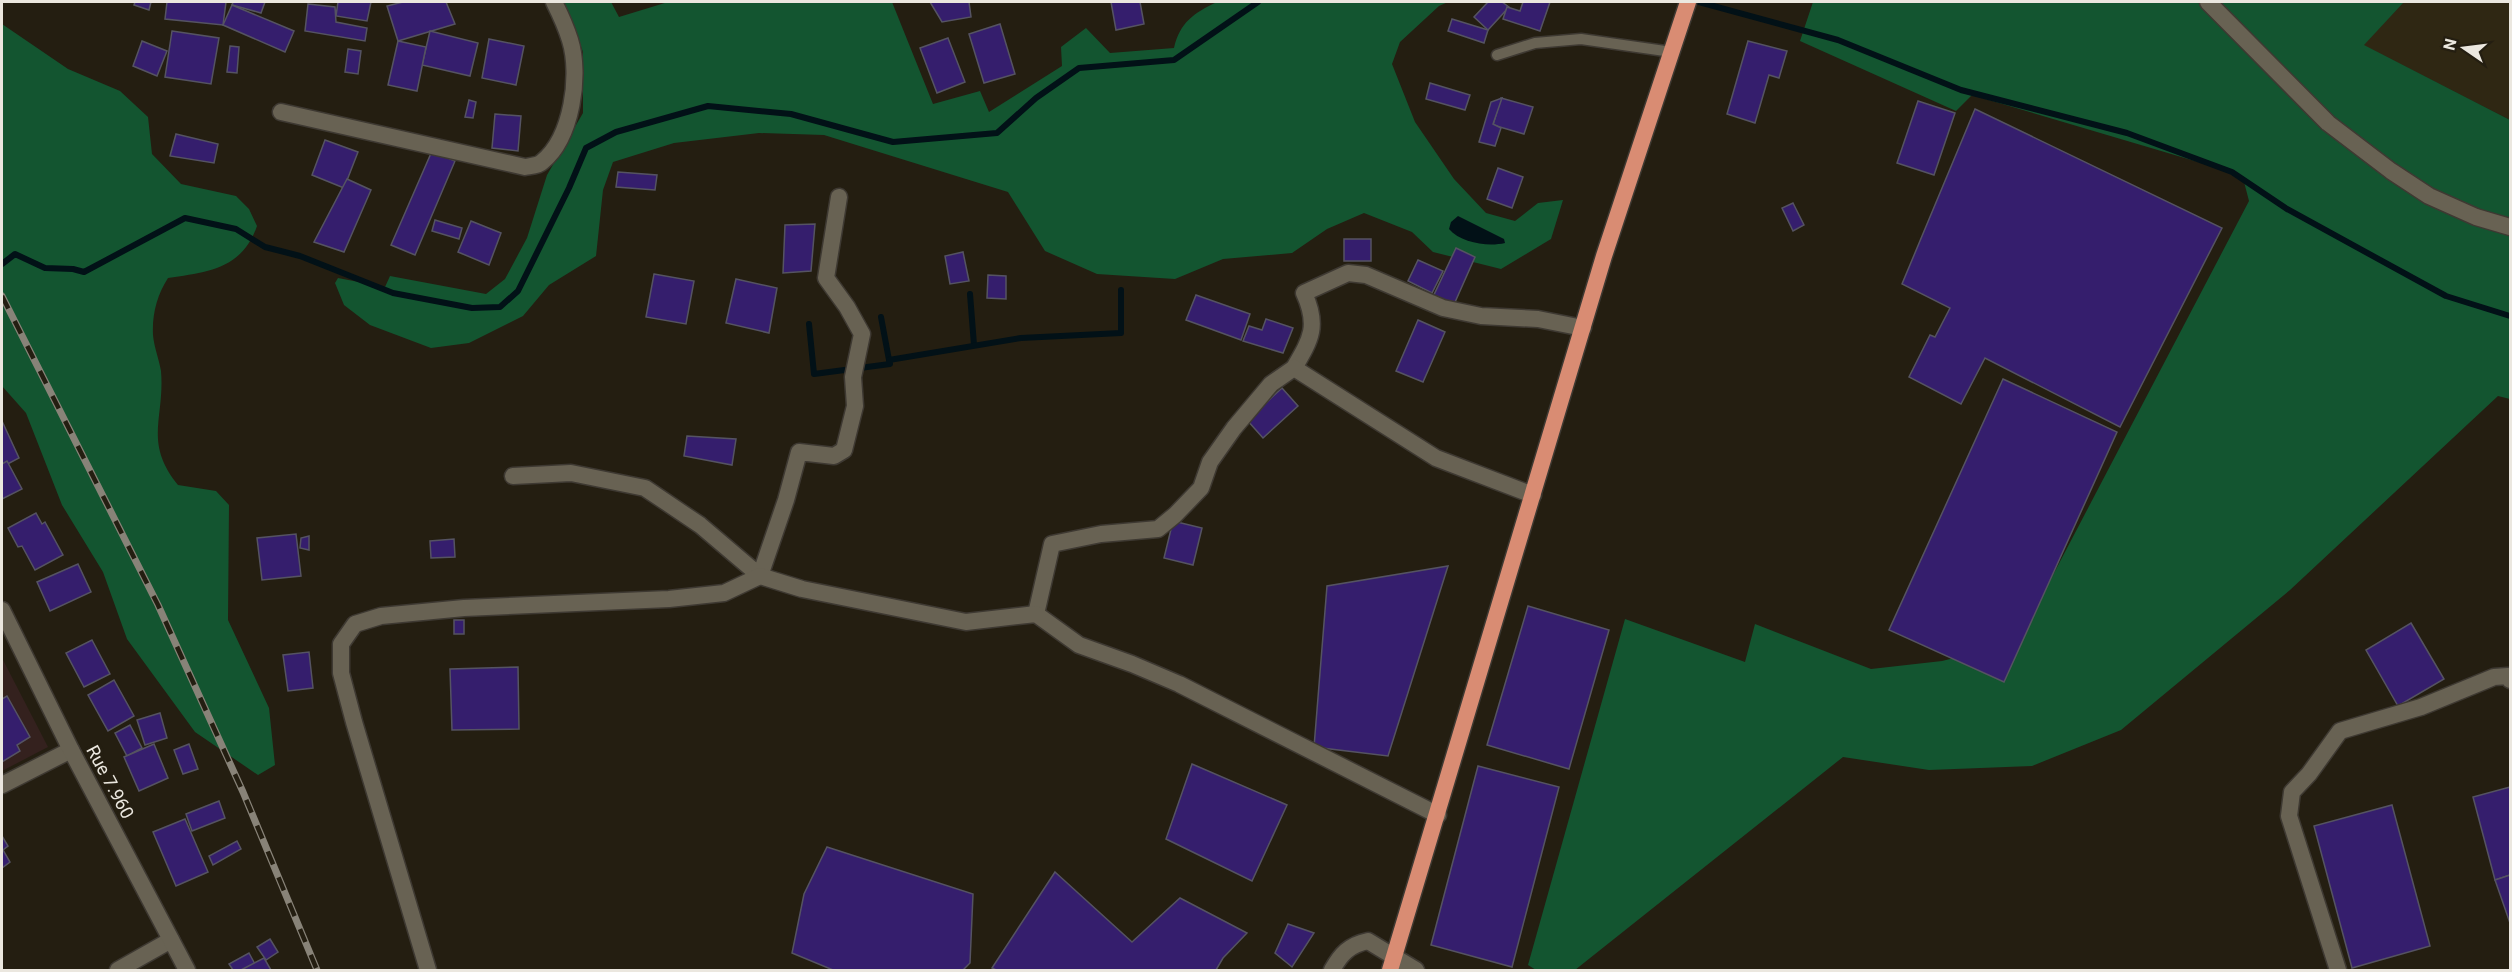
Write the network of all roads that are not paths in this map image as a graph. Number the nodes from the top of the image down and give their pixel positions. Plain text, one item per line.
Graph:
1 (554, 2) edge
2 (1688, 2) edge
3 (2208, 2) edge
4 (1672, 52) junction
5 (1497, 55) dead end
6 (282, 112) dead end
7 (839, 197) dead end
8 (2511, 227) edge
9 (1583, 328) junction
10 (1294, 368) junction
11 (513, 476) dead end
12 (1533, 495) junction
13 (760, 576) junction
14 (2, 610) edge
15 (1035, 614) junction
16 (2511, 680) edge
17 (71, 750) junction
18 (2, 785) edge
19 (1438, 815) junction
20 (171, 940) junction
21 (1392, 963) edge
22 (117, 970) edge
23 (187, 970) edge
24 (428, 970) edge
25 (1332, 970) edge
26 (1416, 970) edge
27 (2338, 970) edge

1 - 6 street
2 - 4 highway
3 - 8 street
4 - 5 lane
4 - 9 highway
7 - 13 street
9 - 10 street
9 - 12 highway
10 - 12 street
10 - 15 street
11 - 13 street
12 - 19 highway
13 - 15 street
13 - 24 street
14 - 17 street, Rue 7.960
15 - 19 street
16 - 27 street
17 - 18 street
17 - 20 street, Rue 7.960
19 - 21 highway
20 - 22 street
20 - 23 street, Rue 7.960
21 - 25 street
21 - 26 street

